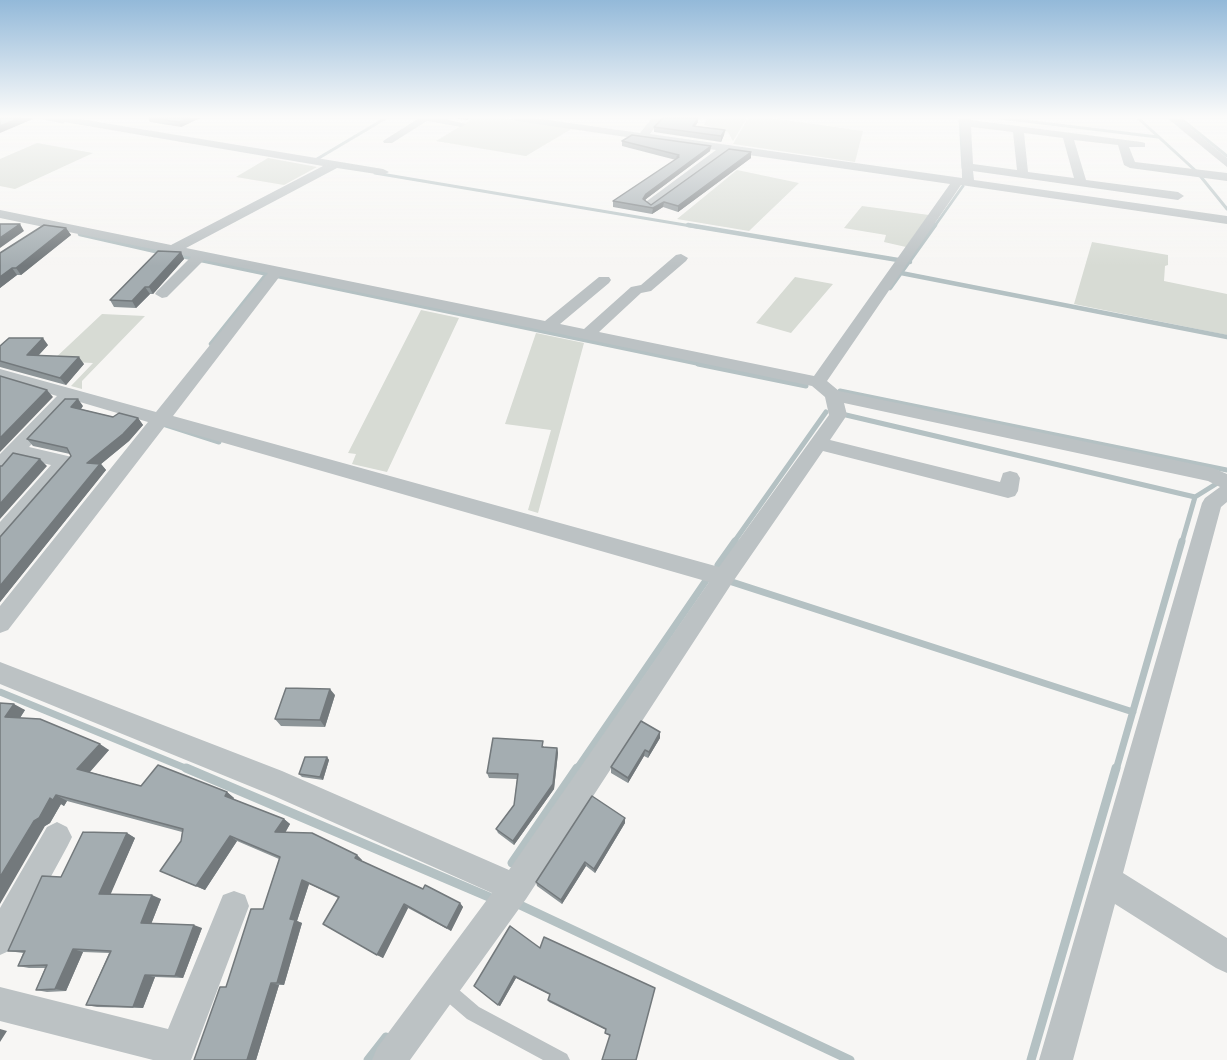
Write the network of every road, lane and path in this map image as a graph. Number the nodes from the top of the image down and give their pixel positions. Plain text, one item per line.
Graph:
1 (327, 167) edge
2 (350, 167) edge
3 (700, 167) edge
4 (882, 167) edge
5 (966, 167) edge
6 (1022, 167) edge
7 (1079, 167) edge
8 (1131, 167) edge
9 (1150, 167) edge
10 (383, 172) dead end
11 (1023, 175) junction
12 (1227, 177) edge
13 (966, 178) junction
14 (1084, 183) junction
15 (1140, 191) junction
16 (1178, 196) dead end
17 (1098, 202) junction
18 (651, 204) edge
19 (0, 214) edge
20 (1227, 220) edge
21 (172, 250) junction
22 (681, 258) dead end
23 (197, 259) junction
24 (274, 274) junction
25 (604, 280) dead end
26 (162, 294) dead end
27 (546, 327) junction
28 (587, 335) junction
29 (0, 374) edge
30 (826, 389) junction
31 (68, 396) junction
32 (160, 418) junction
33 (818, 443) junction
34 (15, 450) junction
35 (0, 466) edge
36 (1010, 478) dead end
37 (1223, 483) edge
38 (0, 536) edge
39 (724, 577) junction
40 (0, 623) edge
41 (0, 673) edge
42 (57, 837) dead end
43 (1106, 880) junction
44 (515, 888) junction
45 (234, 906) dead end
46 (0, 939) edge
47 (1227, 957) edge
48 (443, 986) junction
49 (0, 1004) edge
50 (175, 1054) edge
51 (389, 1060) edge
52 (561, 1060) edge
53 (1056, 1060) edge

1 - 21 street
2 - 10 street
3 - 18 street
4 - 13 street
5 - 13 street
6 - 11 street
7 - 14 street
8 - 15 street
9 - 12 street
11 - 13 street
11 - 14 street
13 - 17 street
13 - 30 street
14 - 15 street
14 - 17 street
15 - 16 street
17 - 20 street
19 - 21 street
21 - 23 street
22 - 28 street
23 - 24 street
23 - 26 street
24 - 27 street
24 - 32 street
25 - 27 street
27 - 28 street
28 - 30 street
29 - 31 street
30 - 33 street
30 - 37 street
31 - 32 street
31 - 34 street
32 - 39 street
32 - 40 street
33 - 36 street
33 - 39 street
34 - 35 street
34 - 38 street
37 - 43 street
39 - 44 street
41 - 44 street
42 - 46 street
43 - 47 street
43 - 53 street
44 - 48 street
45 - 50 street
48 - 51 street
48 - 52 lane
49 - 50 street

